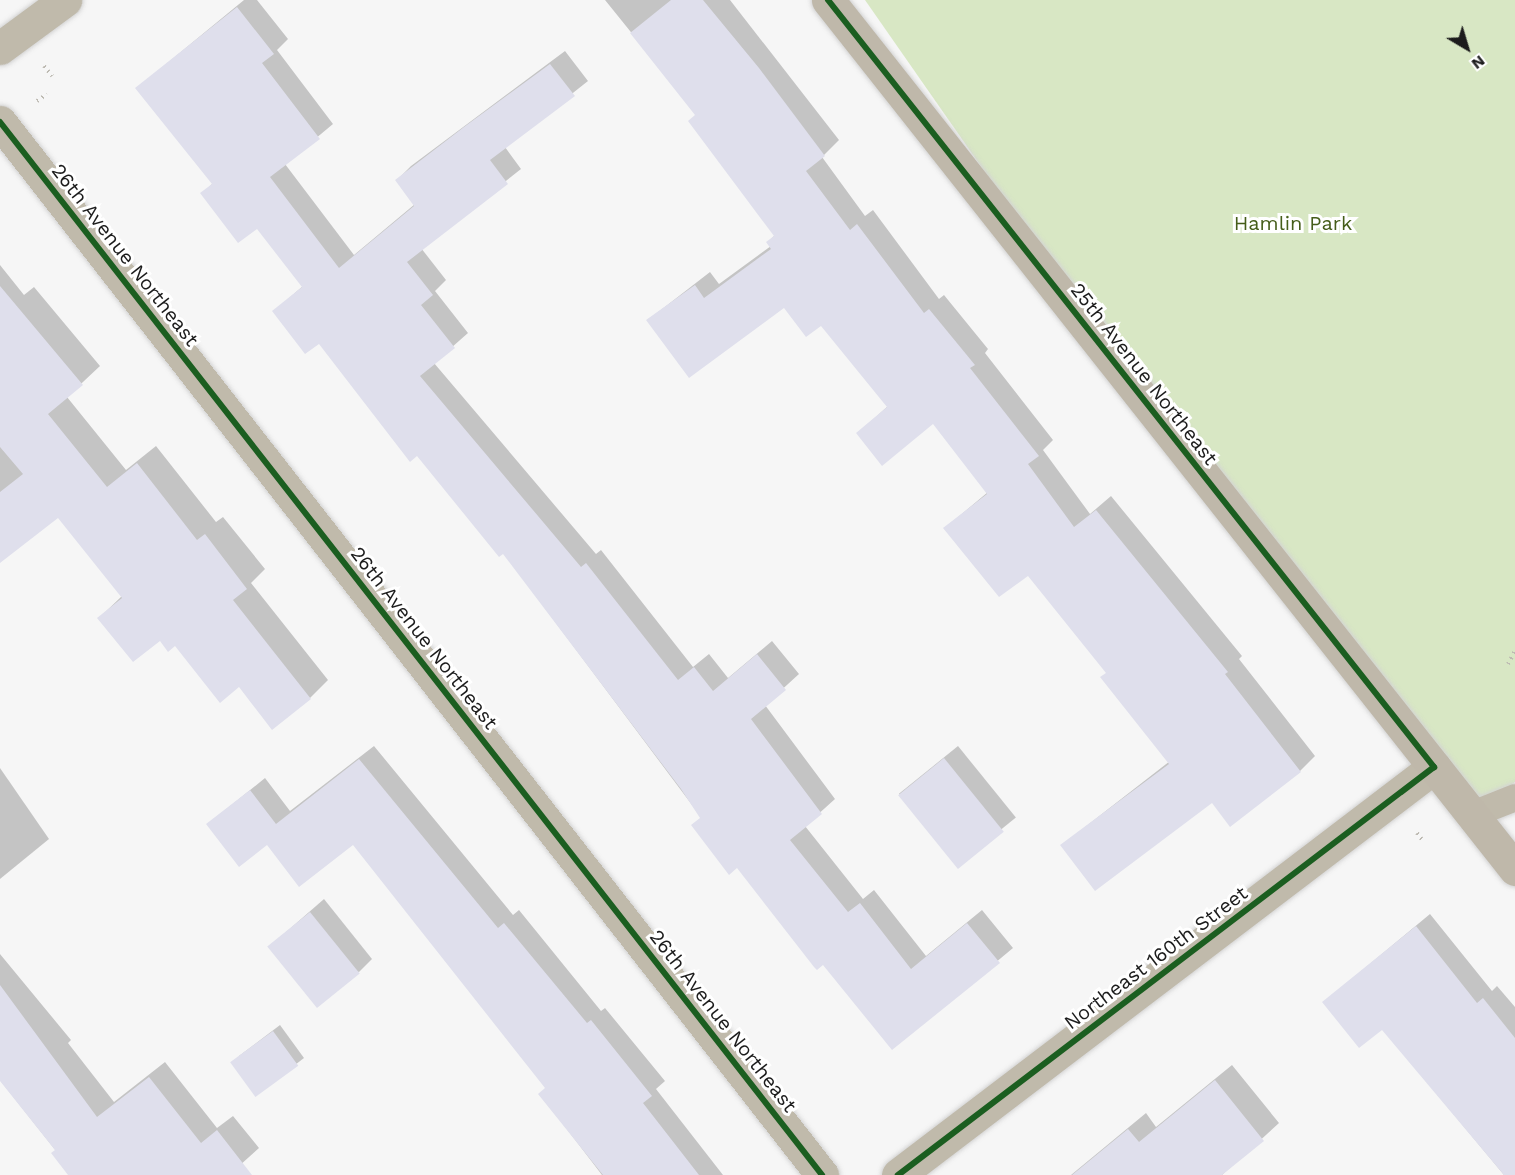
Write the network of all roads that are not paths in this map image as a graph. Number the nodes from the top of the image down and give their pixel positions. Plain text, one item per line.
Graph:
1 (65, 0) edge
2 (828, 0) edge
3 (0, 48) edge
4 (0, 122) edge
5 (1434, 767) junction
6 (1515, 797) edge
7 (1472, 814) junction
8 (1515, 869) edge
9 (822, 1175) edge
10 (898, 1175) edge

1 - 3 street
2 - 5 street, 25th Avenue Northeast
4 - 9 street, 26th Avenue Northeast
5 - 7 street, 25th Avenue Northeast
5 - 10 street, Northeast 160th Street
6 - 7 lane
7 - 8 street, 25th Avenue Northeast

